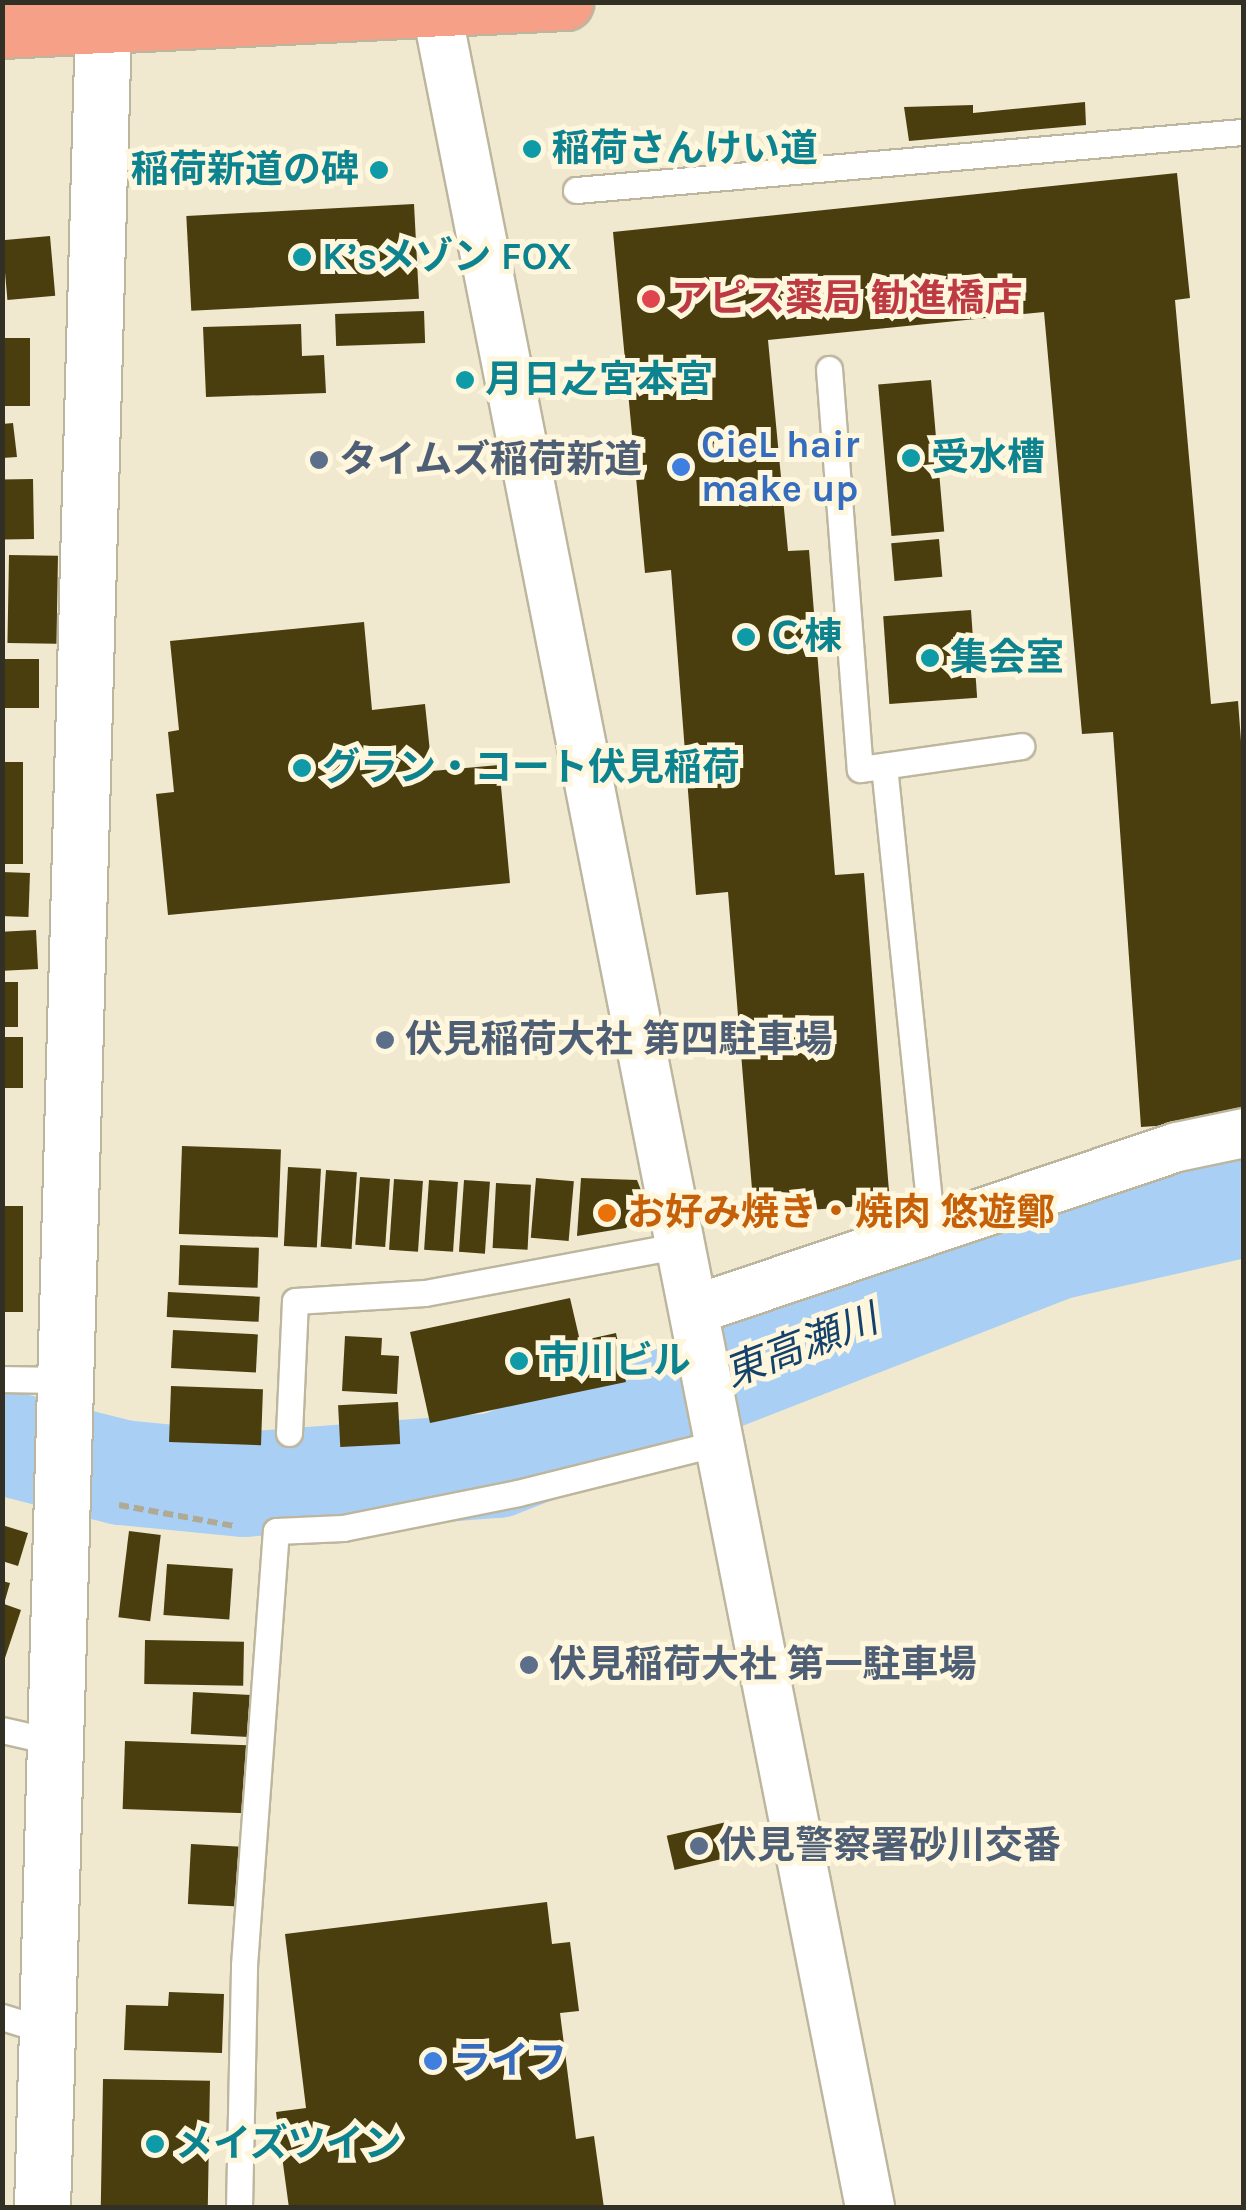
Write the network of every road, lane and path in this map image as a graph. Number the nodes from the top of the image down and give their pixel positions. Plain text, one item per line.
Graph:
1 (565, 2) edge
2 (435, 6) edge
3 (103, 24) junction
4 (2, 30) edge
5 (1243, 132) edge
6 (1244, 146) edge
7 (576, 190) dead end
8 (829, 370) dead end
9 (1021, 746) dead end
10 (884, 766) junction
11 (1244, 1132) edge
12 (932, 1228) junction
13 (680, 1245) junction
14 (699, 1322) junction
15 (2, 1380) edge
16 (66, 1398) junction
17 (289, 1433) dead end
18 (722, 1442) junction
19 (62, 1492) junction
20 (276, 1531) junction
21 (2, 1730) edge
22 (55, 1742) junction
23 (24, 2024) edge
24 (42, 2208) edge
25 (239, 2208) edge
26 (870, 2208) edge

1 - 2 highway
2 - 3 highway
2 - 13 street
3 - 4 highway
3 - 16 street
5 - 6 lane
5 - 7 lane
8 - 10 lane
9 - 10 lane
10 - 12 lane
11 - 12 street
12 - 14 street
13 - 14 street
13 - 17 lane
14 - 18 street
15 - 16 lane
16 - 19 street
18 - 20 lane
18 - 26 street
19 - 20 path
19 - 22 street
20 - 25 lane
21 - 22 lane
22 - 23 street
23 - 24 street

